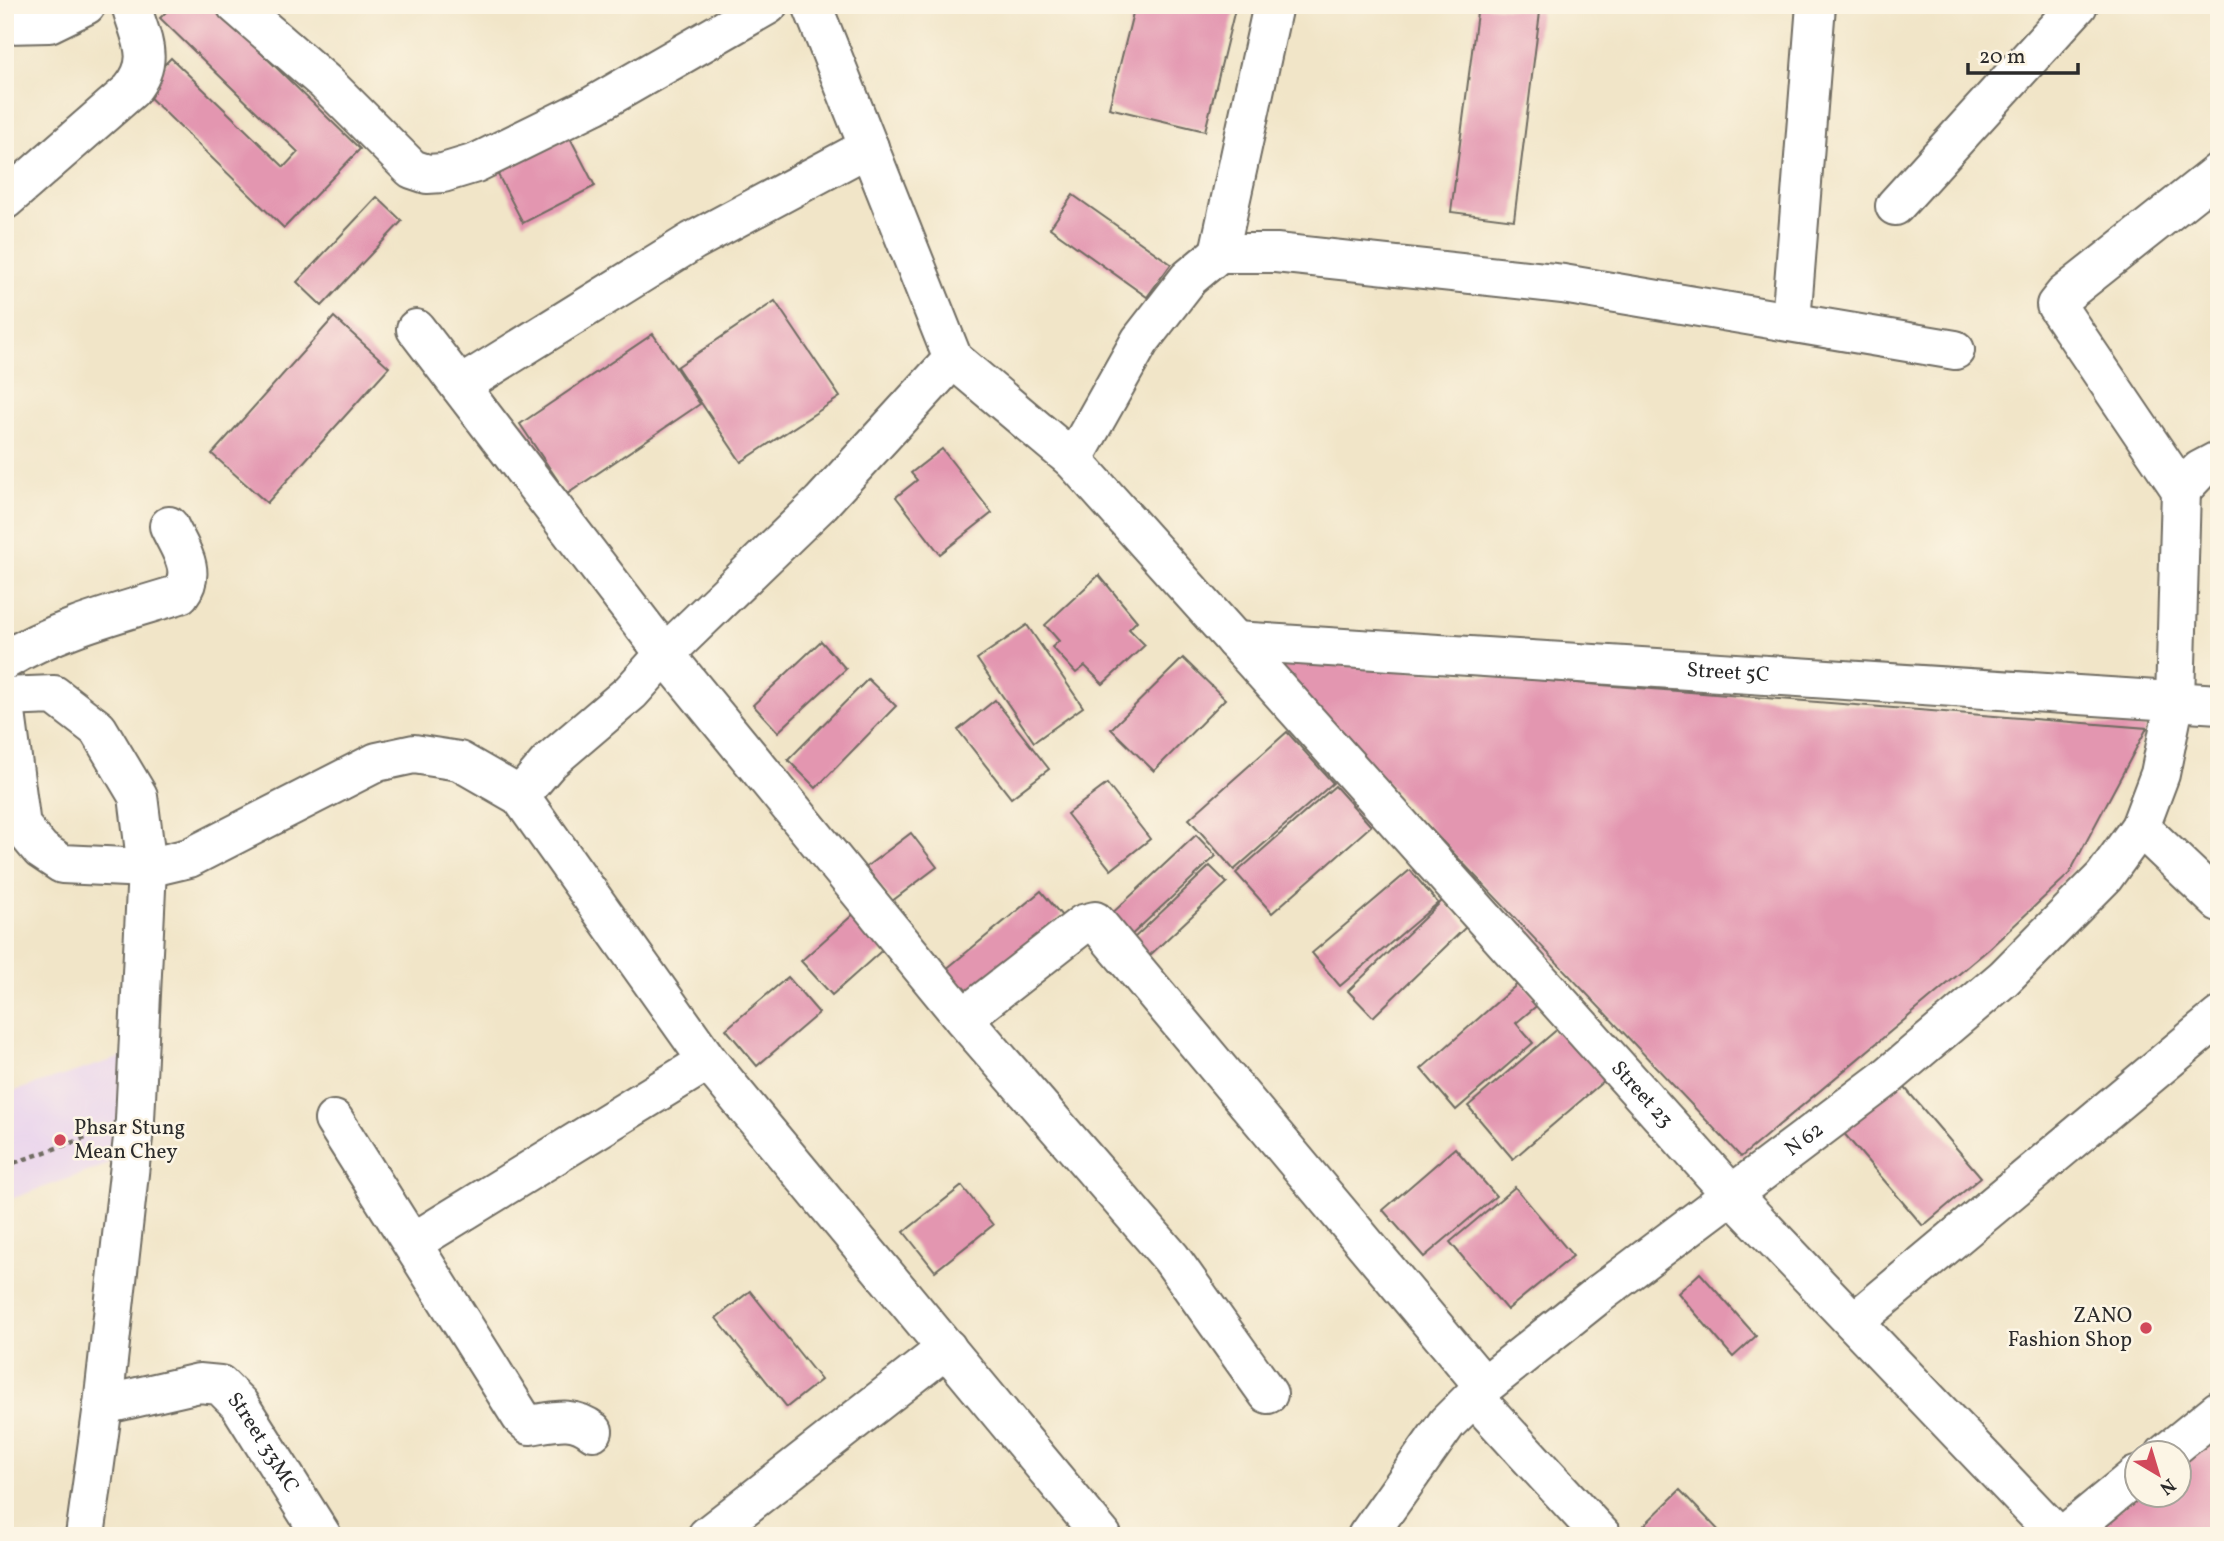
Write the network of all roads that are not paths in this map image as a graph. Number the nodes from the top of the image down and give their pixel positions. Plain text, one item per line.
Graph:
1 (86, 5) edge
2 (131, 5) edge
3 (236, 5) edge
4 (768, 5) edge
5 (812, 5) edge
6 (1273, 5) edge
7 (1816, 5) edge
8 (2078, 5) edge
9 (5, 24) edge
10 (869, 147) junction
11 (2219, 172) edge
12 (5, 200) edge
13 (1895, 206) dead end
14 (1219, 253) junction
15 (1791, 322) junction
16 (416, 329) dead end
17 (1955, 350) dead end
18 (953, 359) junction
19 (460, 386) junction
20 (1073, 460) junction
21 (2219, 460) edge
22 (2181, 490) junction
23 (169, 526) dead end
24 (1235, 641) junction
25 (665, 654) junction
26 (5, 660) edge
27 (5, 697) edge
28 (2175, 699) junction
29 (2219, 704) edge
30 (5, 705) edge
31 (520, 796) junction
32 (2140, 827) junction
33 (147, 868) junction
34 (2219, 902) edge
35 (2219, 1017) edge
36 (963, 1018) junction
37 (708, 1061) junction
38 (334, 1120) dead end
39 (1733, 1196) junction
40 (412, 1243) junction
41 (1854, 1322) junction
42 (947, 1348) junction
43 (1479, 1391) junction
44 (1268, 1394) dead end
45 (103, 1405) junction
46 (2219, 1410) edge
47 (593, 1431) dead end
48 (2182, 1440) edge
49 (2122, 1488) edge
50 (85, 1536) edge
51 (322, 1536) edge
52 (707, 1536) edge
53 (1102, 1536) edge
54 (1367, 1536) edge
55 (1602, 1536) edge
56 (2060, 1536) edge

1 - 9 street
2 - 12 street
3 - 4 street
5 - 10 street
6 - 14 street
7 - 15 street
8 - 13 street
10 - 18 street
10 - 19 street
11 - 22 street
14 - 15 street
14 - 20 street
15 - 17 street
16 - 19 street
18 - 20 street, Street 23
18 - 25 street
19 - 25 street
20 - 24 street, Street 23
21 - 22 street
22 - 28 street, N 62
23 - 26 street
24 - 28 street, Street 5C
24 - 39 street, Street 23
25 - 31 street
25 - 36 street
27 - 33 street
28 - 29 street, Street 5C
28 - 32 street, N 62
30 - 33 street
31 - 33 street
31 - 37 street
32 - 34 street
32 - 39 street, N 62
33 - 45 street
35 - 41 street
36 - 43 street
36 - 44 street
37 - 40 street
37 - 42 street
38 - 40 street
39 - 41 street, Street 23
39 - 43 street, N 62
40 - 47 street
41 - 56 street, Street 23
42 - 52 street
42 - 53 street
43 - 54 street, N 62
43 - 55 street
45 - 50 street
45 - 51 street, Street 33MC
46 - 48 street
49 - 56 street

